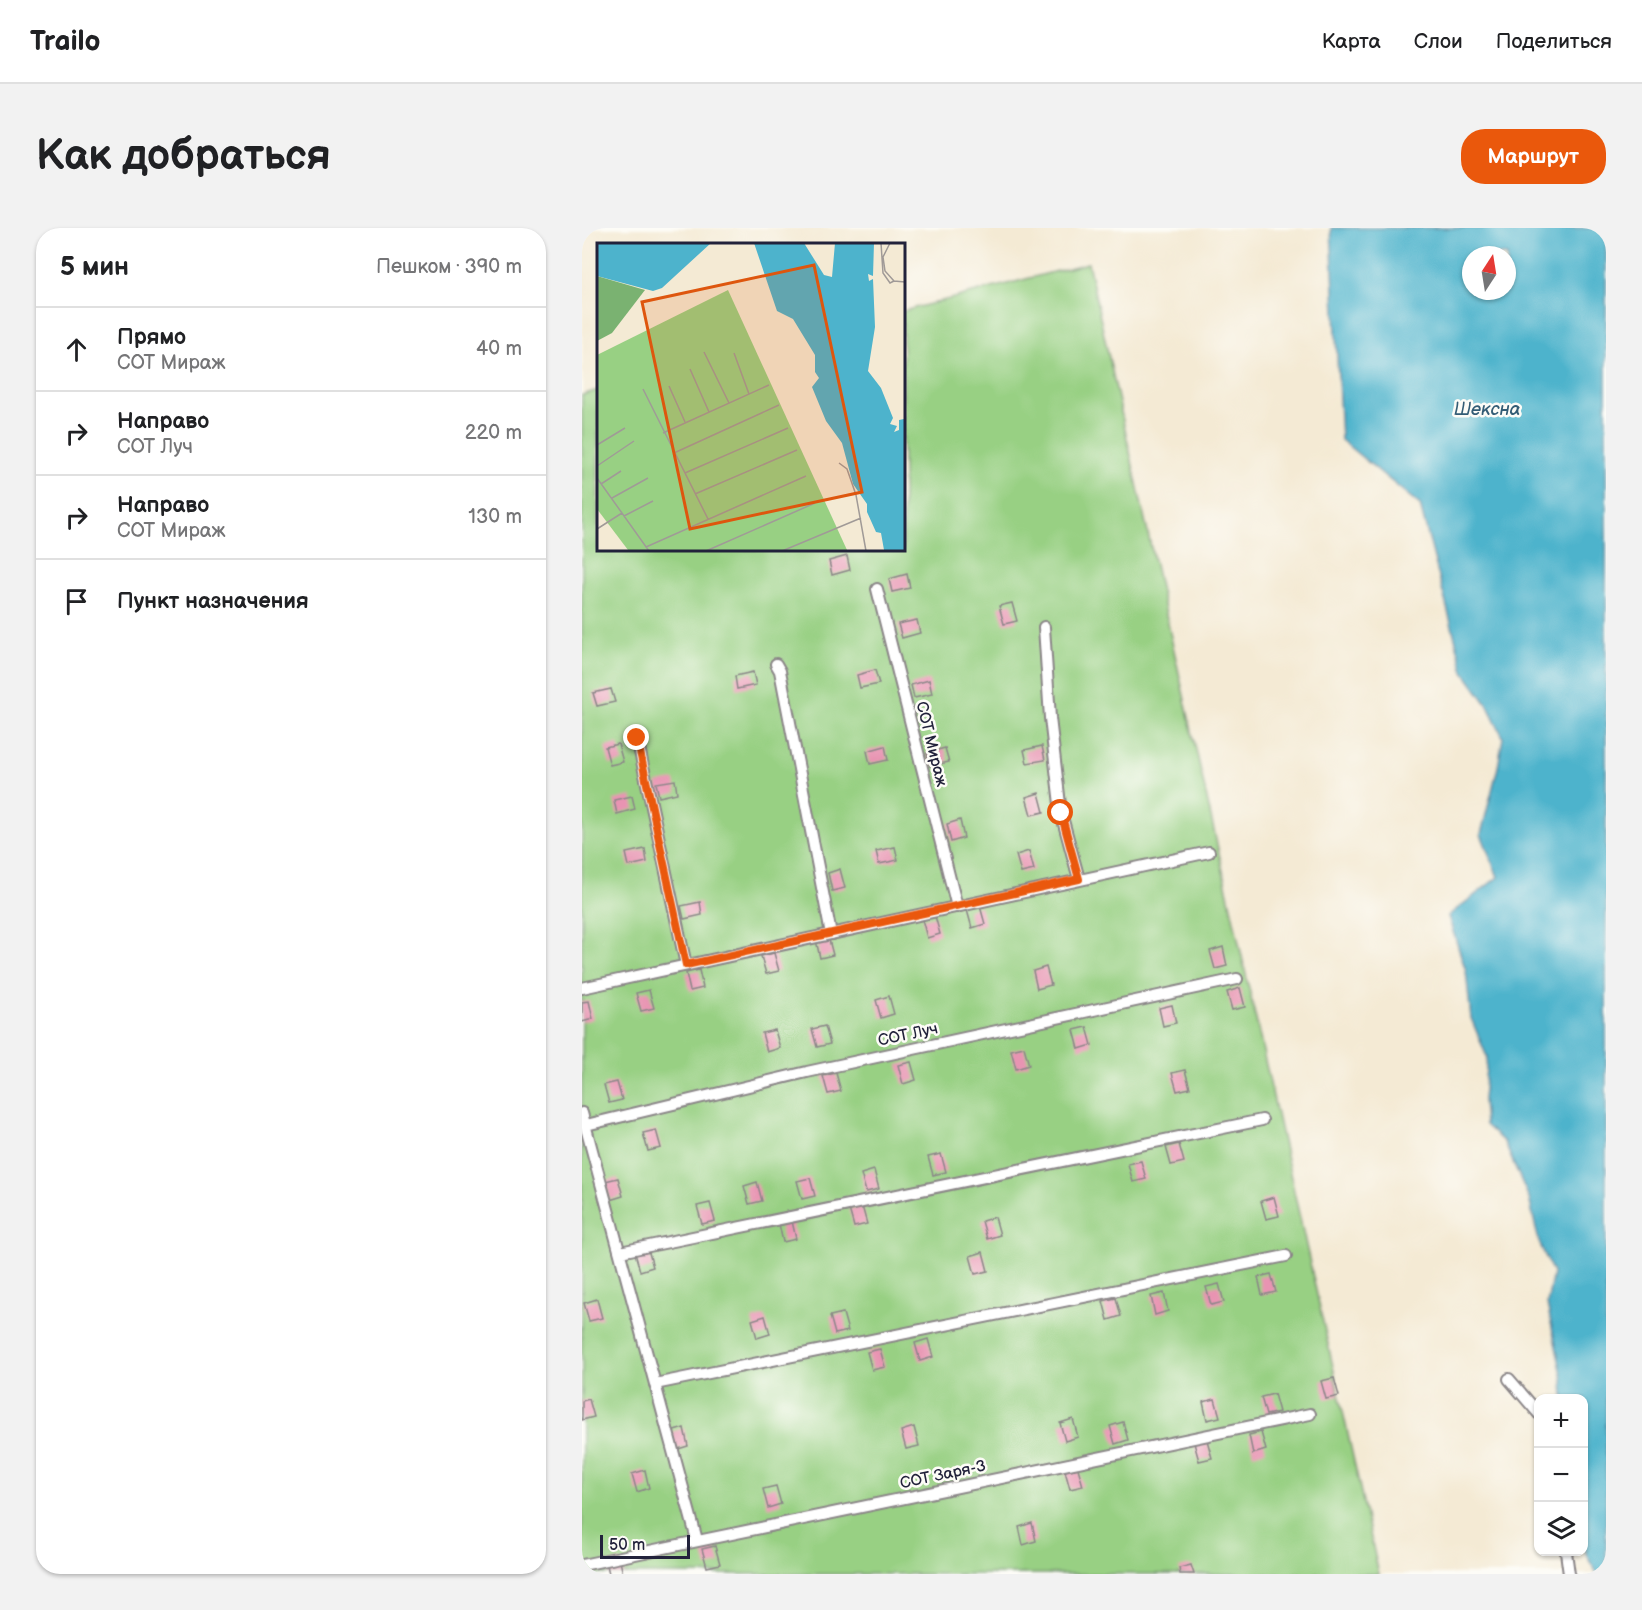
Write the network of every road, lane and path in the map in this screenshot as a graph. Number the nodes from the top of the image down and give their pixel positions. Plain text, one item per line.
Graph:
1 (877, 589) dead end
2 (1044, 627) dead end
3 (776, 664) dead end
4 (637, 738) dead end
5 (1209, 852) dead end
6 (1079, 879) junction
7 (957, 907) junction
8 (831, 934) junction
9 (686, 965) junction
10 (1237, 979) dead end
11 (582, 988) edge
12 (582, 1113) edge
13 (1262, 1120) dead end
14 (585, 1125) junction
15 (620, 1252) junction
16 (1286, 1256) dead end
17 (1509, 1378) dead end
18 (655, 1384) junction
19 (1534, 1408) edge
20 (1310, 1414) dead end
21 (697, 1540) junction
22 (1567, 1556) edge
23 (582, 1565) edge
24 (1569, 1574) edge

1 - 7 street, СОТ Мираж
2 - 6 street
3 - 8 street
4 - 9 street
5 - 6 street
6 - 7 street
7 - 8 street
8 - 9 street
9 - 11 street
10 - 14 street, СОТ Луч
12 - 14 street
13 - 15 street
14 - 15 street
15 - 18 street
16 - 18 street
17 - 19 street
18 - 21 street
20 - 21 street, СОТ Заря-3
21 - 23 street, СОТ Заря-3
22 - 24 street

